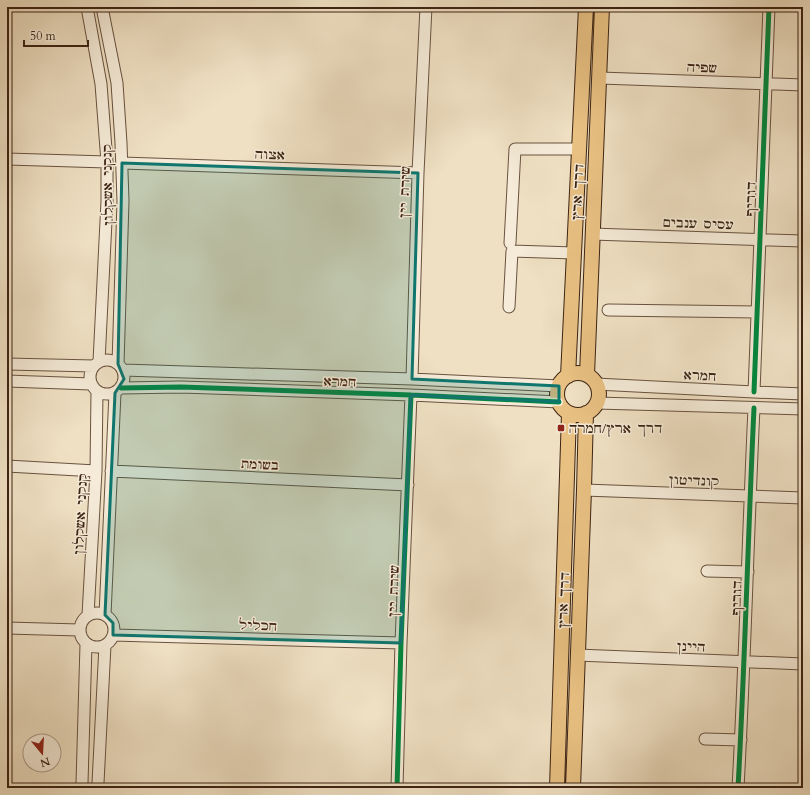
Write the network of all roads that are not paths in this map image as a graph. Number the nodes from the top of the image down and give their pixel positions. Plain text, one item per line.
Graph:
1 (87, 7) edge
2 (102, 7) edge
3 (426, 7) edge
4 (586, 7) edge
5 (602, 7) edge
6 (769, 7) edge
7 (600, 78) junction
8 (766, 84) junction
9 (803, 85) edge
10 (579, 149) junction
11 (7, 159) edge
12 (107, 162) junction
13 (122, 163) junction
14 (418, 173) junction
15 (592, 234) junction
16 (760, 240) junction
17 (803, 241) edge
18 (510, 243) dead end
19 (574, 253) junction
20 (509, 307) dead end
21 (608, 310) dead end
22 (757, 312) junction
23 (7, 364) edge
24 (96, 364) junction
25 (121, 367) junction
26 (412, 379) junction
27 (592, 380) junction
28 (7, 381) edge
29 (563, 381) junction
30 (94, 387) junction
31 (118, 390) junction
32 (754, 392) junction
33 (803, 394) edge
34 (411, 395) junction
35 (559, 402) junction
36 (597, 403) junction
37 (754, 408) junction
38 (803, 409) edge
39 (569, 413) junction
40 (586, 413) junction
41 (7, 466) edge
42 (96, 470) junction
43 (111, 471) junction
44 (408, 485) junction
45 (584, 490) junction
46 (750, 496) junction
47 (803, 498) edge
48 (707, 571) dead end
49 (748, 572) junction
50 (88, 615) junction
51 (105, 615) junction
52 (7, 628) edge
53 (79, 630) junction
54 (114, 635) junction
55 (401, 643) junction
56 (86, 644) junction
57 (105, 645) junction
58 (577, 655) junction
59 (745, 662) junction
60 (803, 664) edge
61 (705, 739) dead end
62 (741, 740) junction
63 (79, 786) edge
64 (102, 786) edge
65 (397, 788) edge
66 (557, 788) edge
67 (573, 788) edge
68 (738, 788) edge

1 - 12 street, קנקני אשקלון
2 - 13 street, קנקני אשקלון
3 - 14 street, שירת יין
4 - 10 main road, דרך ארץ
5 - 7 main road, דרך ארץ
6 - 8 street, דוריף
7 - 8 street, שפיה
7 - 15 main road, דרך ארץ
8 - 9 street, שפיה
8 - 16 street, דוריף
10 - 18 street
10 - 19 main road, דרך ארץ
11 - 12 street
12 - 24 street, קנקני אשקלון
13 - 14 street, אצוה
13 - 25 street, קנקני אשקלון
14 - 26 street, שירת יין
15 - 16 street, עסיס ענבים
15 - 27 main road, דרך ארץ
16 - 17 street, עסיס ענבים
16 - 22 street, דוריף
19 - 20 street
19 - 29 main road, דרך ארץ
21 - 22 street
22 - 32 street, דוריף
23 - 24 street
24 - 25 street
24 - 30 street
25 - 26 street, חמרא
25 - 31 street
26 - 29 street, חמרא
27 - 29 main road
27 - 32 street, חמרא
27 - 36 main road
28 - 30 street
29 - 35 main road
30 - 31 street
30 - 42 street, קנקני אשקלון
31 - 34 street, חמרא
31 - 43 street
32 - 33 street, חמרא
34 - 35 street, חמרא
34 - 44 street, שירת יין
35 - 39 main road
36 - 37 street
36 - 40 main road
37 - 38 street
37 - 46 street, דוריף
39 - 40 main road
39 - 66 main road, דרך ארץ
40 - 45 main road, דרך ארץ
41 - 42 street
42 - 50 street, קנקני אשקלון
43 - 44 street, בשומת
43 - 51 street
44 - 55 street, שירת יין
45 - 46 street, קונדיטון
45 - 58 main road, דרך ארץ
46 - 47 street, קונדיטון
46 - 49 street, דוריף
48 - 49 street
49 - 59 street, דוריף
50 - 51 street
50 - 53 street
51 - 54 street
52 - 53 street
53 - 56 street
54 - 55 street, חכליל
54 - 57 street
55 - 65 street, שירת יין
56 - 57 street
56 - 63 street
57 - 64 street
58 - 59 street, היינן
58 - 67 main road, דרך ארץ
59 - 60 street, היינן
59 - 62 street, דוריף
61 - 62 street
62 - 68 street, דוריף
63 - 64 street

